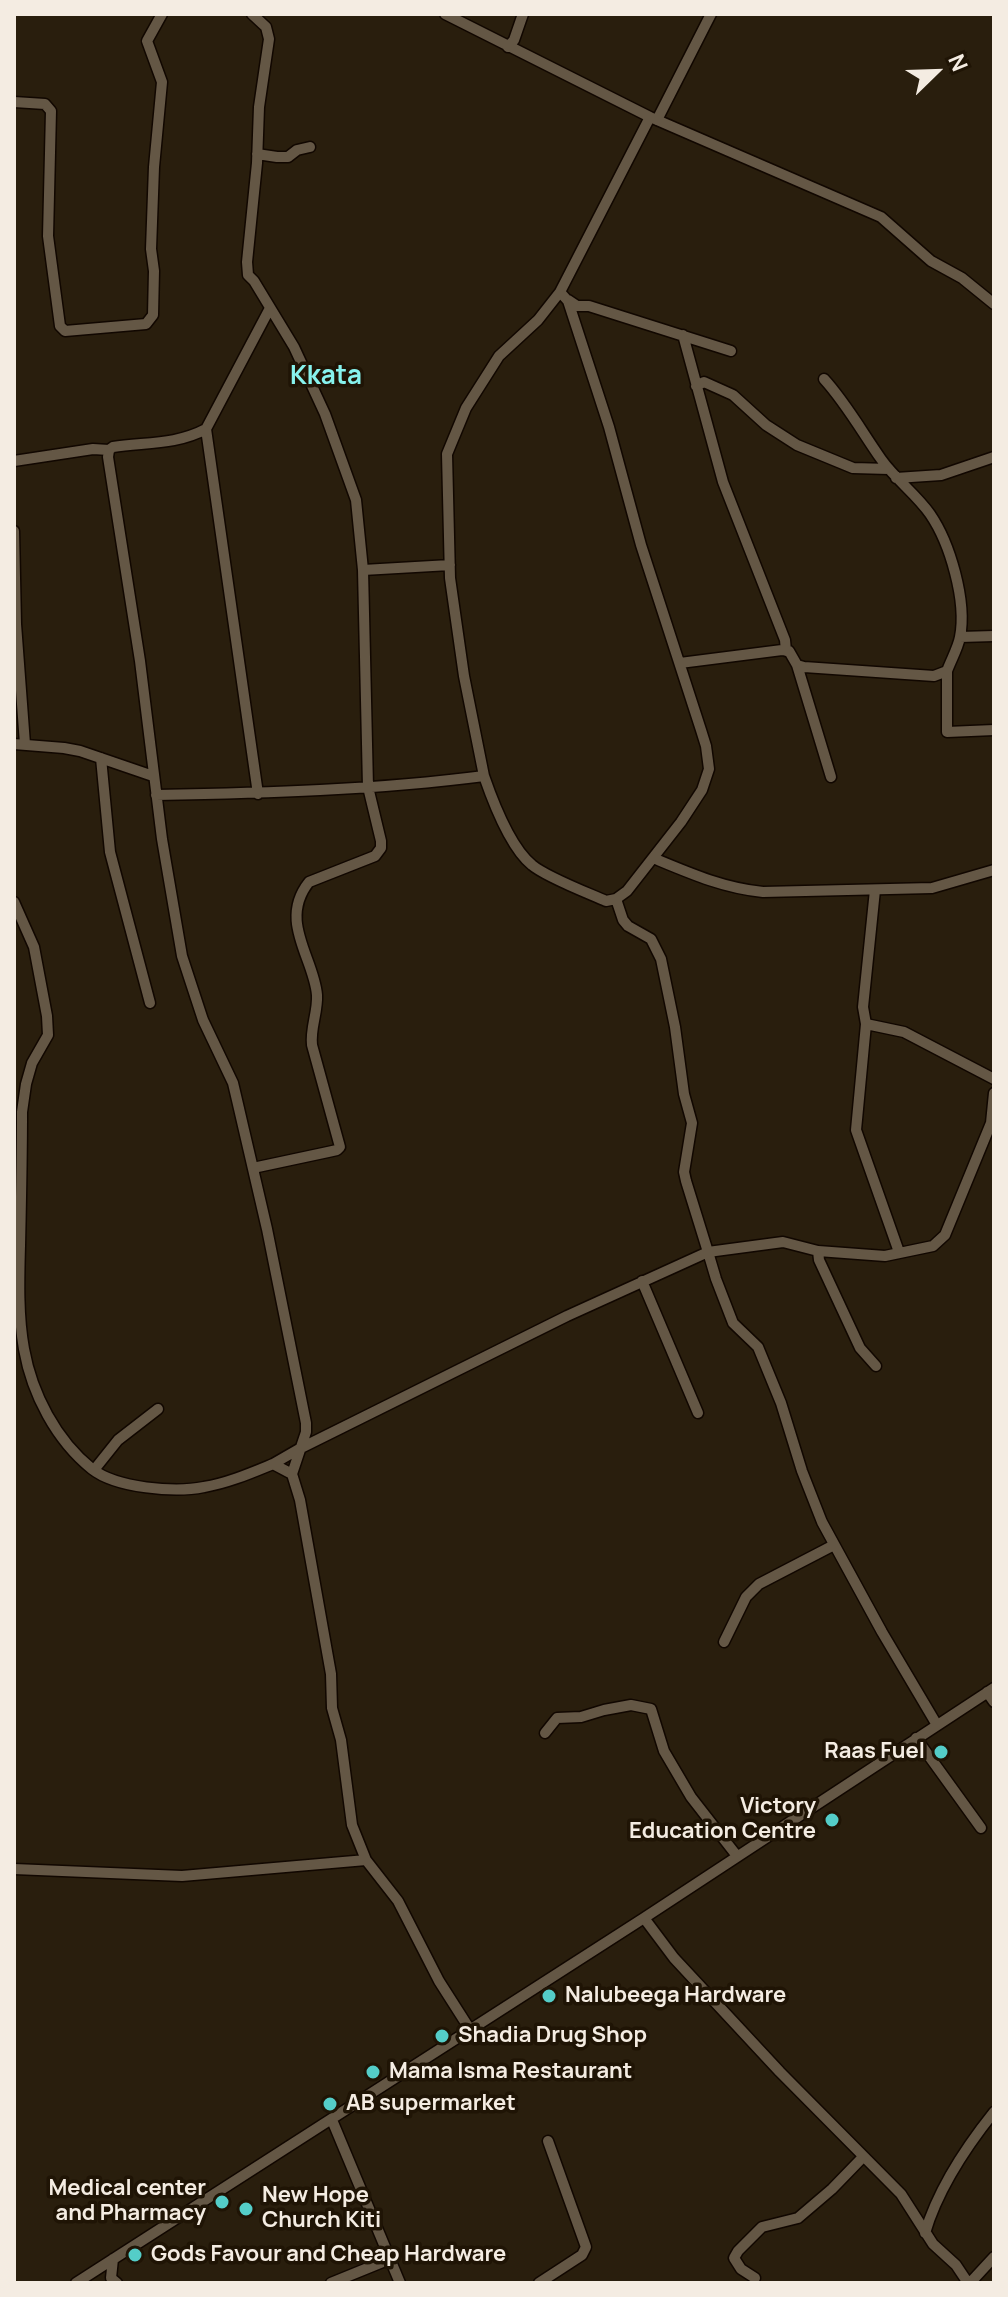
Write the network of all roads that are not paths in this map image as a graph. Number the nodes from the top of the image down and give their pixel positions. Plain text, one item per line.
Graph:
1 (162, 14) edge
2 (252, 14) edge
3 (445, 14) edge
4 (523, 14) edge
5 (711, 14) edge
6 (508, 47) junction
7 (14, 102) edge
8 (653, 118) junction
9 (310, 147) dead end
10 (257, 154) junction
11 (564, 296) junction
12 (994, 304) edge
13 (270, 308) junction
14 (683, 335) junction
15 (731, 351) dead end
16 (824, 379) dead end
17 (696, 386) junction
18 (206, 429) junction
19 (109, 450) junction
20 (994, 457) edge
21 (14, 461) edge
22 (893, 474) junction
23 (14, 531) edge
24 (450, 565) junction
25 (363, 570) junction
26 (994, 636) edge
27 (960, 637) junction
28 (786, 651) junction
29 (680, 663) junction
30 (797, 665) junction
31 (947, 671) junction
32 (994, 730) edge
33 (20, 744) edge
34 (101, 758) junction
35 (153, 776) junction
36 (484, 776) junction
37 (831, 777) dead end
38 (368, 787) junction
39 (258, 794) junction
40 (156, 795) junction
41 (653, 858) junction
42 (994, 870) edge
43 (875, 890) junction
44 (616, 899) junction
45 (14, 902) edge
46 (150, 1003) dead end
47 (866, 1024) junction
48 (994, 1079) edge
49 (994, 1093) edge
50 (993, 1123) edge
51 (253, 1168) junction
52 (818, 1251) junction
53 (708, 1252) junction
54 (899, 1252) junction
55 (642, 1281) junction
56 (18, 1322) edge
57 (876, 1366) dead end
58 (158, 1409) dead end
59 (698, 1413) dead end
60 (299, 1449) junction
61 (273, 1464) junction
62 (94, 1470) junction
63 (292, 1474) junction
64 (834, 1545) junction
65 (724, 1642) dead end
66 (990, 1690) edge
67 (994, 1702) edge
68 (937, 1725) junction
69 (545, 1733) dead end
70 (916, 1738) junction
71 (981, 1828) dead end
72 (737, 1856) junction
73 (366, 1860) junction
74 (14, 1869) edge
75 (644, 1918) junction
76 (469, 2028) junction
77 (994, 2112) edge
78 (332, 2120) junction
79 (548, 2141) dead end
80 (863, 2157) junction
81 (925, 2233) junction
82 (994, 2257) edge
83 (113, 2259) junction
84 (390, 2259) junction
85 (755, 2278) dead end
86 (76, 2283) edge
87 (117, 2283) edge
88 (331, 2283) edge
89 (400, 2283) edge
90 (539, 2283) edge
91 (969, 2283) edge

1 - 7 street
2 - 10 street
3 - 6 street
4 - 6 street
5 - 8 street
6 - 8 street
8 - 11 street
8 - 12 street
9 - 10 street
10 - 13 street
11 - 14 street
11 - 24 street
11 - 29 street
13 - 18 street
13 - 25 street
14 - 15 street
14 - 17 street
16 - 22 street
17 - 22 street
17 - 28 street
18 - 19 street
18 - 39 street
19 - 21 street
19 - 35 street
20 - 22 street
22 - 27 street
23 - 33 street
24 - 25 street
24 - 36 street
25 - 38 street
26 - 27 street
27 - 31 street
28 - 29 street
28 - 30 street
29 - 41 street
30 - 31 street
30 - 37 street
31 - 32 street
33 - 34 street
34 - 35 street
34 - 46 street
35 - 40 street
36 - 38 street
36 - 44 street
38 - 39 street
38 - 51 street
39 - 40 street
40 - 51 street
41 - 43 street
41 - 44 street
42 - 43 street
43 - 47 street
44 - 53 street
45 - 56 street
47 - 48 street
47 - 54 street
49 - 50 street
50 - 54 street
51 - 60 street
52 - 53 street
52 - 54 street
52 - 57 street
53 - 55 street
53 - 64 street
55 - 59 street
55 - 60 street
56 - 62 street
58 - 62 street
60 - 61 street
60 - 63 street
61 - 62 street
61 - 63 street
63 - 73 street
64 - 65 street
64 - 68 street
66 - 67 street
66 - 68 street
68 - 70 street
69 - 72 street
70 - 71 street
70 - 72 street
72 - 75 street
73 - 74 street
73 - 76 street
75 - 76 street
75 - 80 street
76 - 78 street
77 - 81 street
78 - 83 street
78 - 84 street
79 - 90 street
80 - 81 street
80 - 85 street
81 - 91 street
82 - 91 street
83 - 86 street
83 - 87 street
84 - 88 street
84 - 89 street

